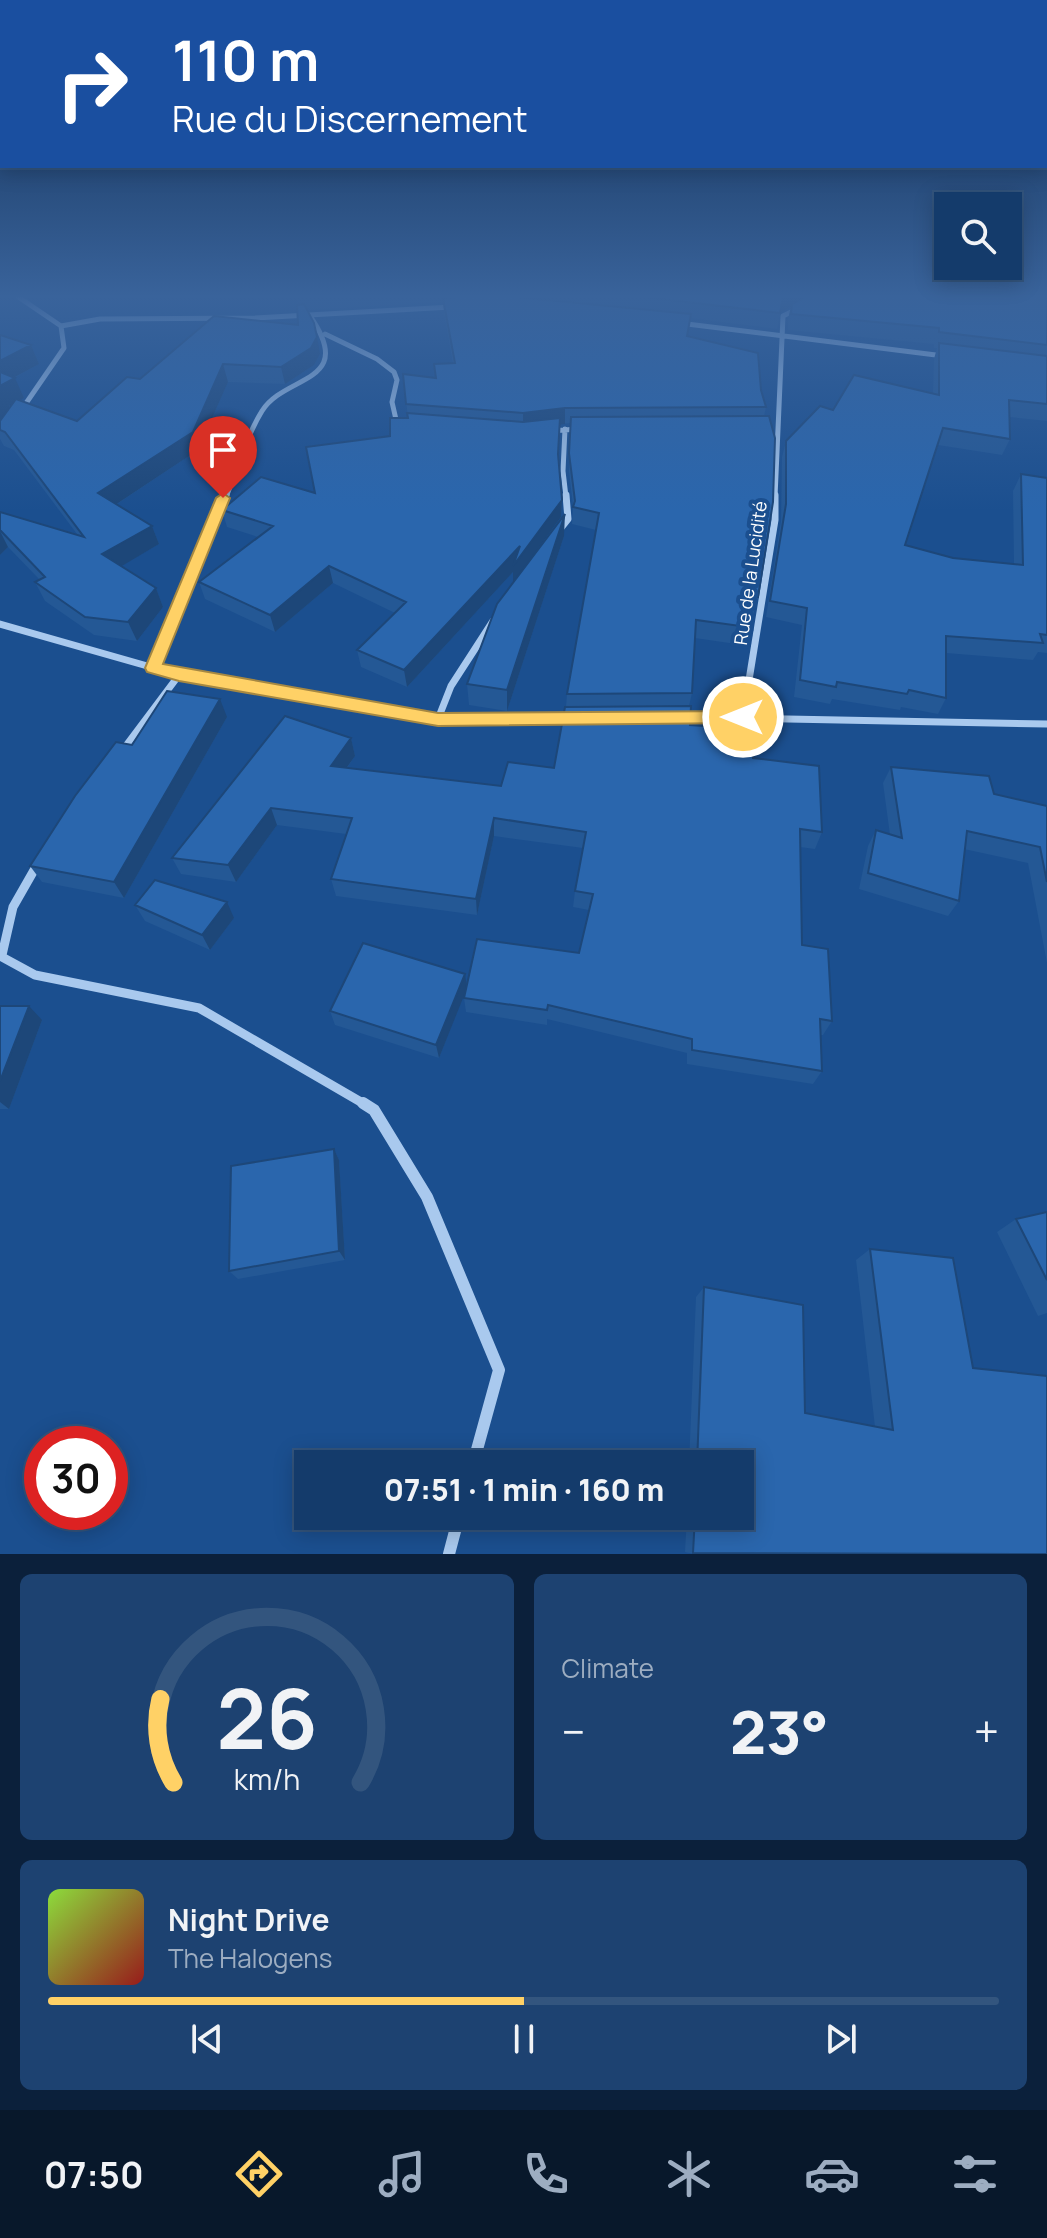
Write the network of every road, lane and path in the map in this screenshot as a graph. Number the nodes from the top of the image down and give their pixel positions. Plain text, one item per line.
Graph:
1 (51, 367) edge
2 (319, 367) edge
3 (387, 367) edge
4 (780, 367) edge
5 (412, 424) edge
6 (11, 425) edge
7 (565, 429) junction
8 (580, 429) edge
9 (537, 432) edge
10 (550, 542) edge
11 (498, 612) edge
12 (0, 624) edge
13 (153, 668) junction
14 (179, 675) junction
15 (743, 717) junction
16 (576, 718) edge
17 (667, 718) edge
18 (438, 719) junction
19 (1047, 724) edge
20 (114, 761) edge
21 (41, 860) edge
22 (1, 955) edge
23 (477, 1450) edge
24 (455, 1530) edge
25 (449, 1554) edge

1 - 6 street
2 - 13 street
3 - 5 street
4 - 15 street, Rue de la Lucidité
7 - 8 street
7 - 9 street
7 - 10 street
11 - 18 street
12 - 13 street
13 - 14 street
14 - 18 street
14 - 20 street
15 - 17 street
15 - 19 street
16 - 18 street
21 - 22 street
22 - 23 street
24 - 25 street

